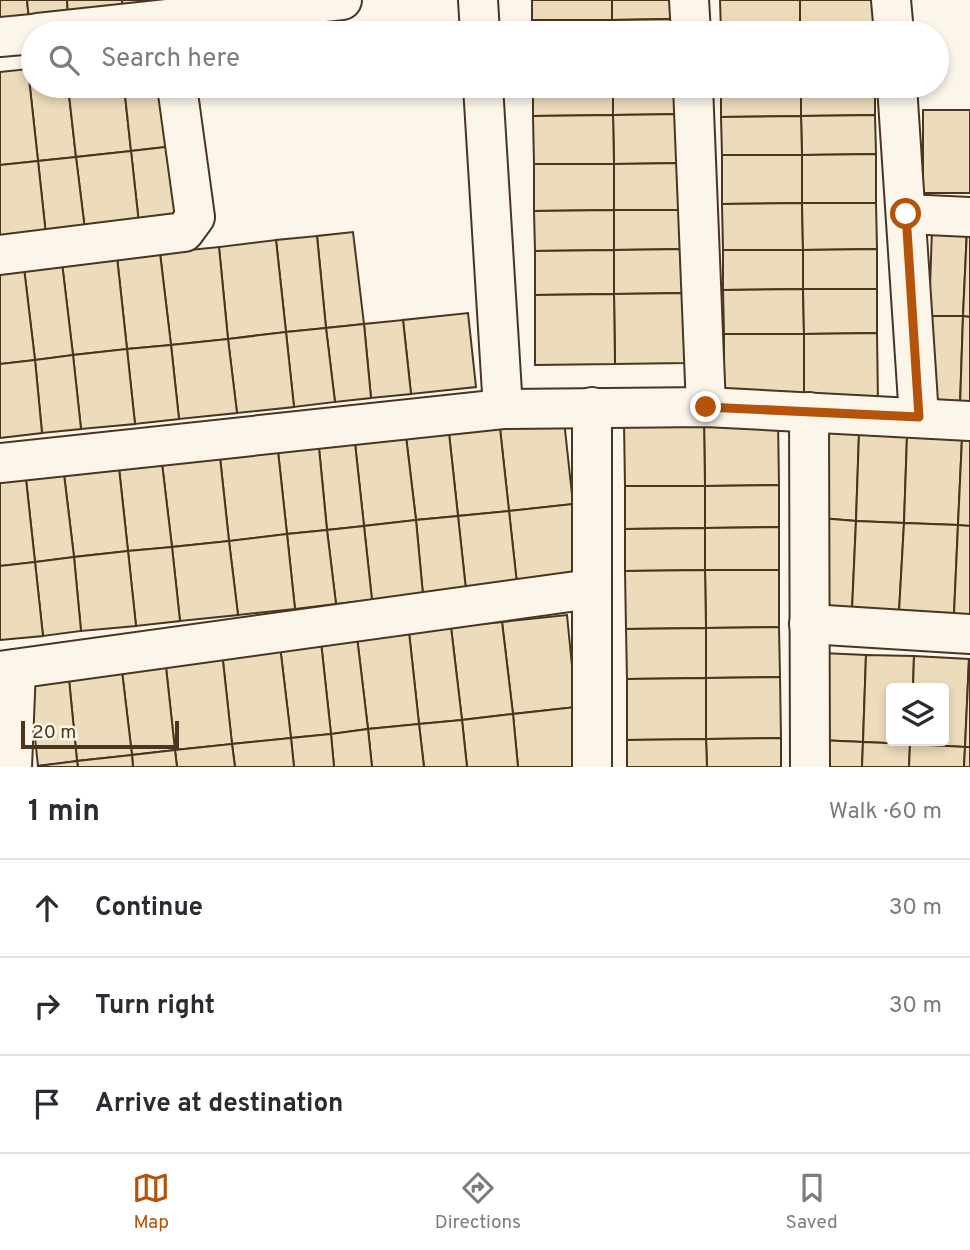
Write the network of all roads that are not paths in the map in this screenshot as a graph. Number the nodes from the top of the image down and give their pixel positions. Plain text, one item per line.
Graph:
1 (342, 0) edge
2 (478, 0) edge
3 (689, 0) edge
4 (891, 0) edge
5 (207, 21) edge
6 (479, 21) edge
7 (690, 21) edge
8 (893, 21) edge
9 (21, 35) edge
10 (0, 37) edge
11 (179, 98) edge
12 (485, 98) edge
13 (693, 98) edge
14 (898, 98) edge
15 (906, 214) junction
16 (970, 217) edge
17 (0, 255) edge
18 (592, 407) junction
19 (706, 407) junction
20 (503, 409) junction
21 (809, 412) junction
22 (919, 417) junction
23 (970, 421) edge
24 (0, 463) edge
25 (591, 589) junction
26 (809, 624) junction
27 (970, 634) edge
28 (8, 670) edge
29 (12, 767) edge
30 (593, 767) edge
31 (810, 767) edge

1 - 5 street
2 - 6 street
3 - 7 street
4 - 8 street
9 - 10 street
11 - 17 street
12 - 20 street
13 - 19 street
14 - 15 street
15 - 16 street
15 - 22 street
18 - 19 street
18 - 20 street
18 - 25 street
19 - 21 street
20 - 24 street
21 - 22 street
21 - 26 street
22 - 23 street
25 - 28 street
25 - 30 street
26 - 27 street
26 - 31 street
28 - 29 street

